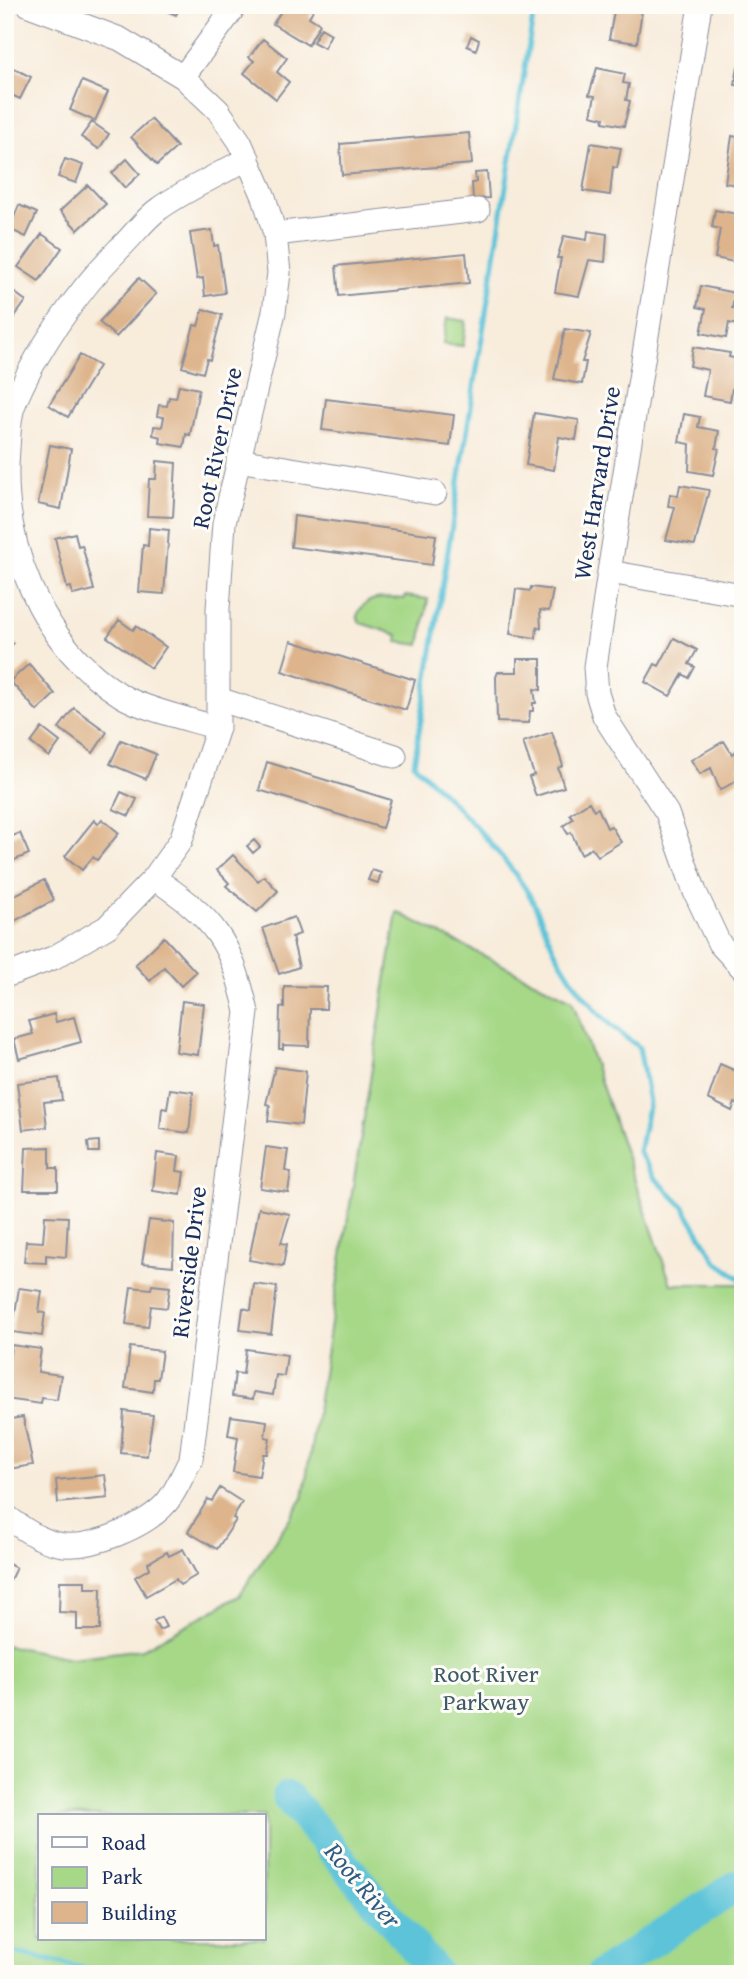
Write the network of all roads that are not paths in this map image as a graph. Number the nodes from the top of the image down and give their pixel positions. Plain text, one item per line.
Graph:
1 (29, 5) edge
2 (236, 5) edge
3 (700, 5) edge
4 (183, 77) junction
5 (248, 158) junction
6 (478, 209) dead end
7 (275, 234) junction
8 (238, 460) junction
9 (435, 494) dead end
10 (609, 572) junction
11 (743, 595) edge
12 (218, 699) junction
13 (218, 728) junction
14 (395, 756) dead end
15 (155, 878) junction
16 (743, 969) edge
17 (5, 976) edge
18 (5, 1515) edge

1 - 4 street, Root River Drive
2 - 4 street
3 - 10 street, West Harvard Drive
4 - 5 street, Root River Drive
5 - 7 street, Root River Drive
5 - 13 street
6 - 7 street
7 - 8 street, Root River Drive
8 - 9 street
8 - 12 street, Root River Drive
10 - 11 street
10 - 16 street, West Harvard Drive
12 - 13 street, Root River Drive
12 - 14 street
13 - 15 street, Root River Drive
15 - 17 street, Root River Drive
15 - 18 street, Riverside Drive

